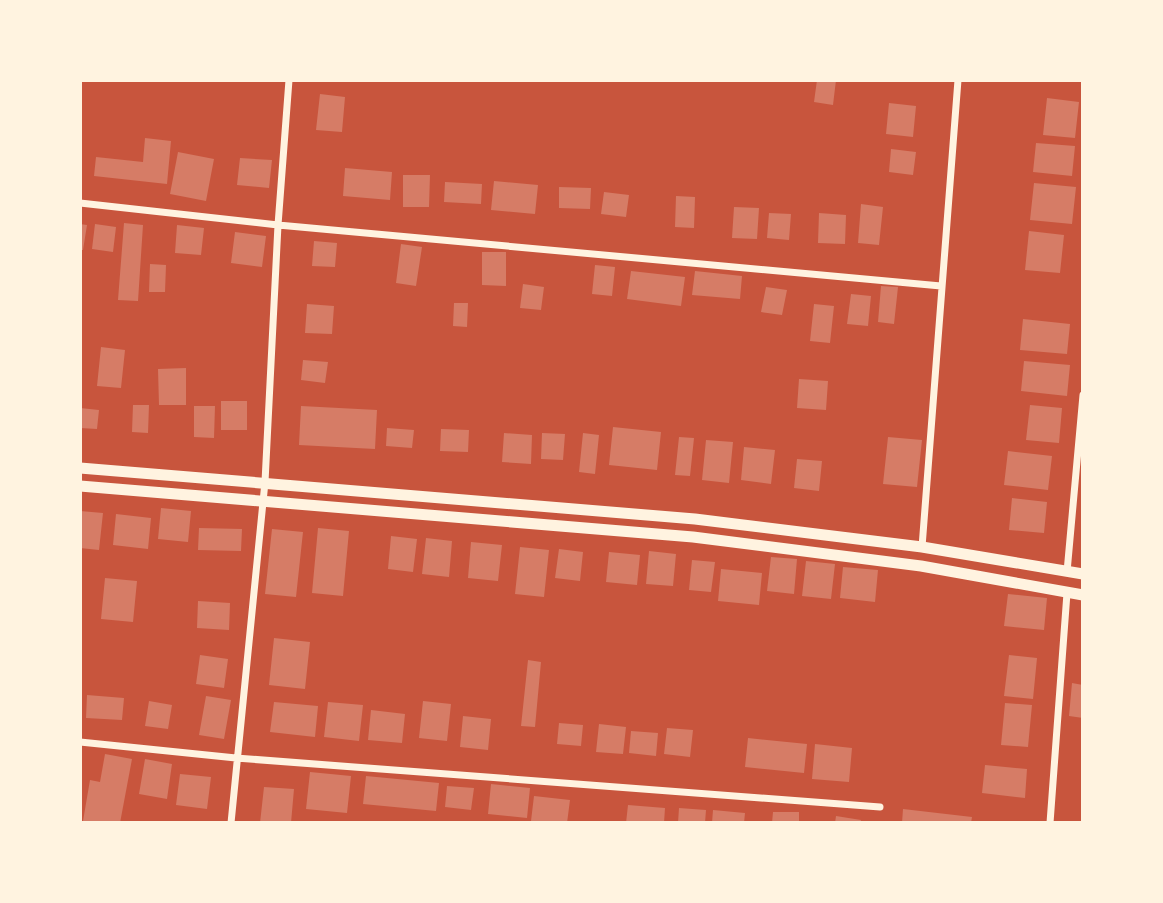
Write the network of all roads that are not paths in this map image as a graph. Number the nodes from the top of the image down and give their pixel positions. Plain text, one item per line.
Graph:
1 (289, 80) edge
2 (958, 80) edge
3 (80, 203) edge
4 (278, 225) junction
5 (941, 286) junction
6 (1083, 395) edge
7 (80, 468) edge
8 (265, 482) junction
9 (80, 486) edge
10 (263, 500) junction
11 (922, 547) junction
12 (1067, 572) junction
13 (1083, 574) edge
14 (1067, 593) junction
15 (1083, 595) edge
16 (80, 742) edge
17 (236, 758) junction
18 (880, 807) dead end
19 (231, 823) edge
20 (1050, 823) edge

1 - 4 street
2 - 5 street
3 - 4 street
4 - 5 street
4 - 8 street
5 - 11 street
6 - 12 street
7 - 8 main road
8 - 10 street
8 - 11 main road
9 - 10 main road
10 - 14 main road
10 - 17 street
11 - 12 main road
12 - 13 main road
14 - 15 main road
14 - 20 street
16 - 17 street
17 - 18 street
17 - 19 street

